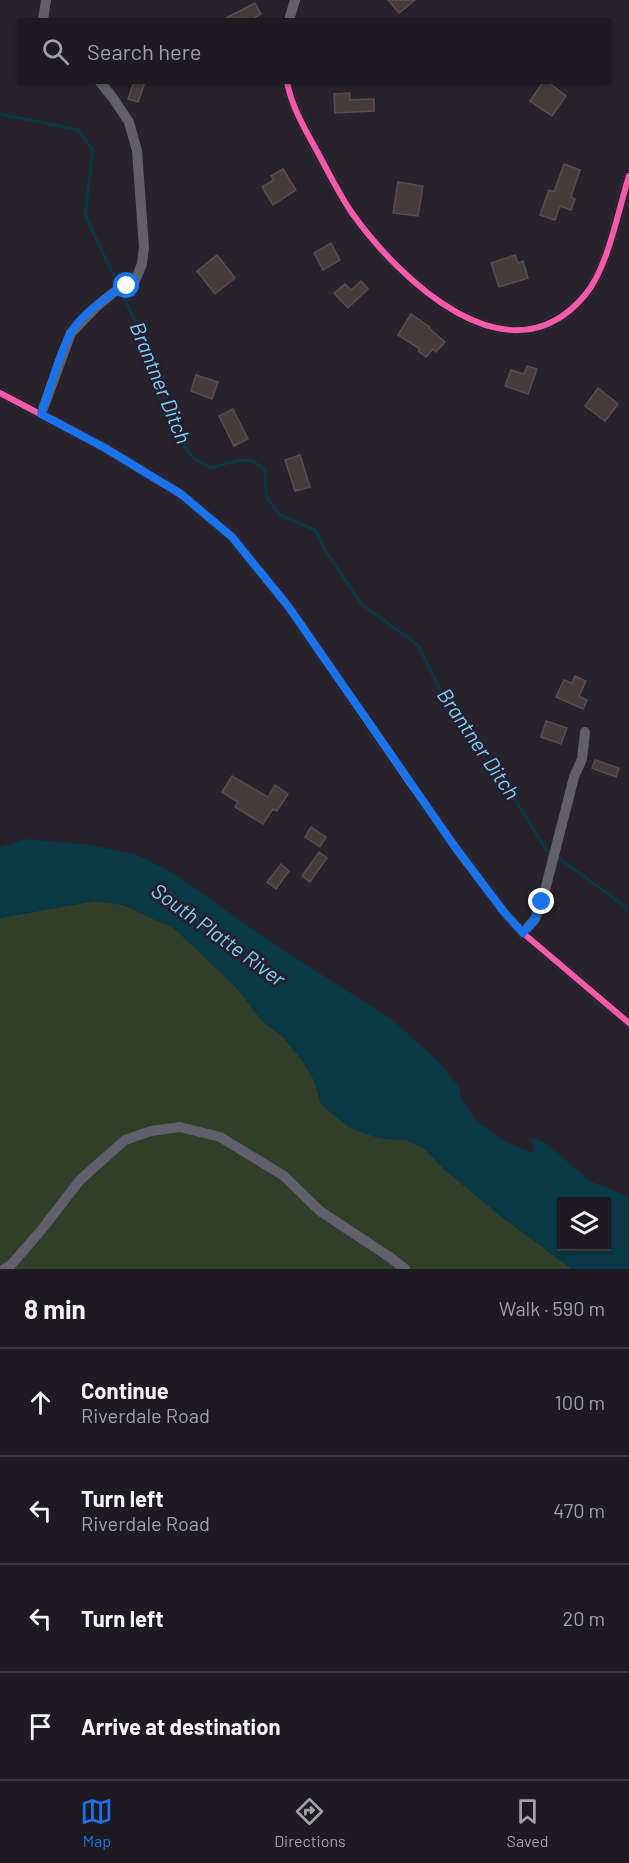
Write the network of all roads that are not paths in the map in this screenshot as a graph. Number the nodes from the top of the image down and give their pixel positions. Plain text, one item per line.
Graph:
1 (46, 0) edge
2 (295, 0) edge
3 (43, 18) edge
4 (290, 18) edge
5 (101, 84) edge
6 (288, 84) edge
7 (629, 176) edge
8 (0, 393) edge
9 (41, 414) junction
10 (585, 732) dead end
11 (523, 933) junction
12 (629, 1023) edge
13 (4, 1269) edge
14 (405, 1269) edge

1 - 3 street
2 - 4 street
5 - 9 street
6 - 7 street
8 - 9 street
9 - 11 street
10 - 11 street
11 - 12 street
13 - 14 street

